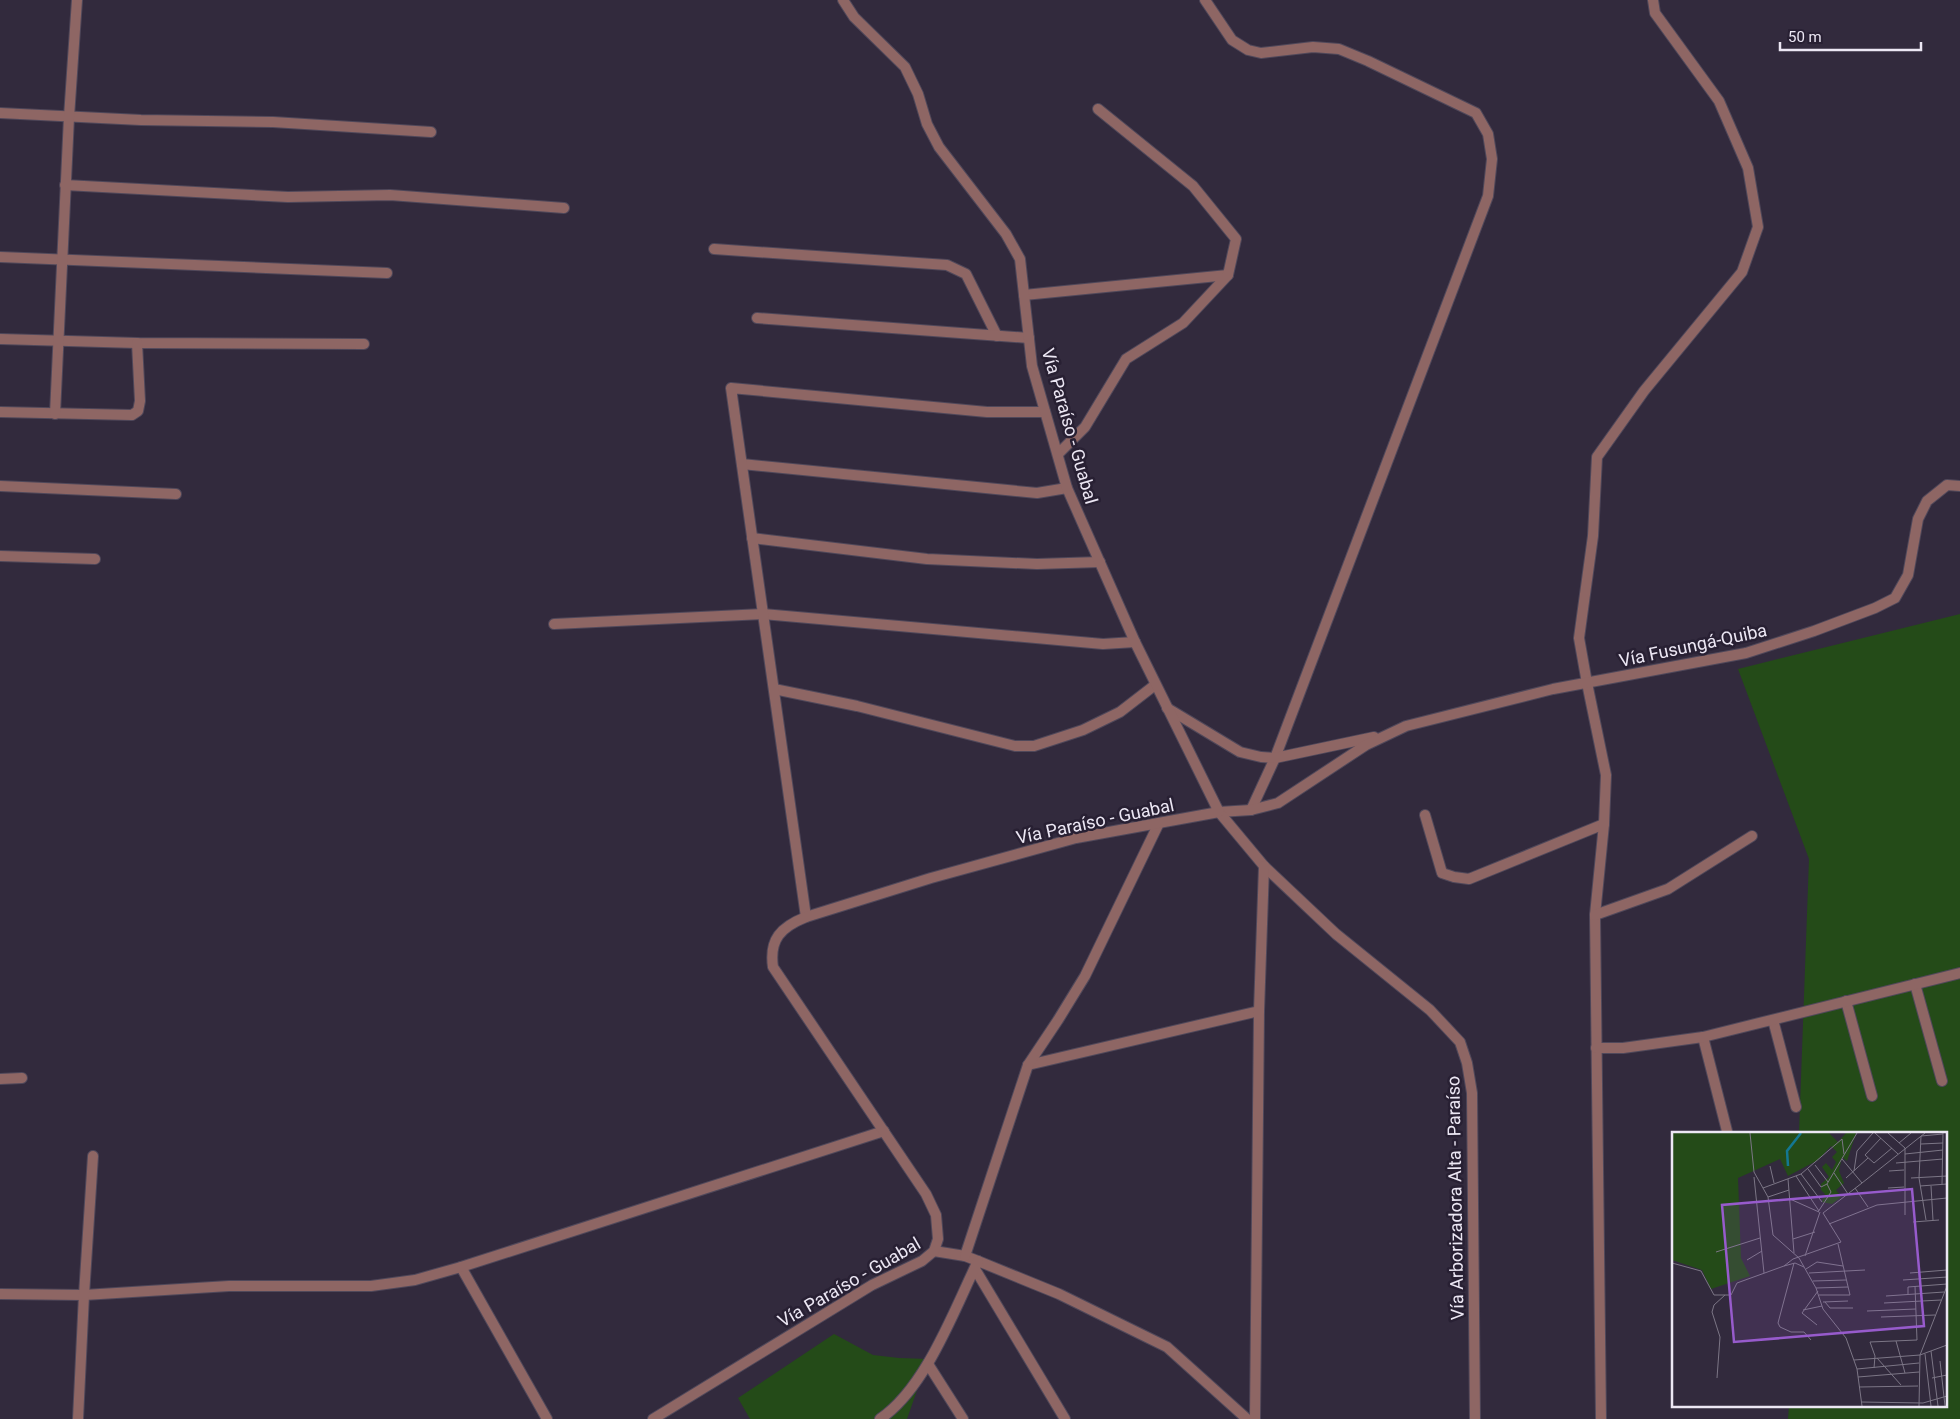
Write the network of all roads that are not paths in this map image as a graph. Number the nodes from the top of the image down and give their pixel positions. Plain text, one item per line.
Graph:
1 (77, 0) edge
2 (843, 0) edge
3 (1205, 0) edge
4 (1653, 0) edge
5 (1098, 108) dead end
6 (0, 113) edge
7 (69, 117) junction
8 (431, 132) dead end
9 (66, 185) junction
10 (564, 208) dead end
11 (714, 249) dead end
12 (0, 257) edge
13 (62, 258) junction
14 (387, 273) dead end
15 (1228, 275) junction
16 (1024, 295) junction
17 (757, 318) dead end
18 (996, 336) junction
19 (1029, 338) junction
20 (0, 339) edge
21 (57, 341) junction
22 (137, 343) junction
23 (364, 344) dead end
24 (0, 412) edge
25 (1045, 412) junction
26 (55, 414) junction
27 (1058, 454) junction
28 (742, 464) junction
29 (0, 486) edge
30 (1960, 486) edge
31 (1068, 488) junction
32 (176, 494) dead end
33 (752, 538) junction
34 (0, 556) edge
35 (95, 559) dead end
36 (1100, 562) junction
37 (763, 614) junction
38 (554, 624) dead end
39 (1135, 642) junction
40 (1587, 683) junction
41 (1155, 685) junction
42 (774, 688) junction
43 (1167, 708) junction
44 (1384, 735) junction
45 (1275, 758) junction
46 (1251, 810) junction
47 (1220, 812) junction
48 (1426, 815) dead end
49 (1159, 823) junction
50 (1604, 824) junction
51 (1752, 836) dead end
52 (1264, 866) junction
53 (1594, 915) junction
54 (806, 917) junction
55 (1960, 973) edge
56 (1915, 984) junction
57 (1846, 1001) junction
58 (1260, 1011) junction
59 (1773, 1020) junction
60 (1703, 1037) junction
61 (1596, 1048) junction
62 (1028, 1065) junction
63 (0, 1078) edge
64 (22, 1078) dead end
65 (1942, 1081) dead end
66 (1872, 1096) dead end
67 (1796, 1107) dead end
68 (884, 1131) junction
69 (1727, 1131) dead end
70 (93, 1156) dead end
71 (934, 1251) junction
72 (965, 1256) junction
73 (976, 1265) junction
74 (461, 1267) junction
75 (0, 1294) edge
76 (84, 1295) junction
77 (928, 1364) junction
78 (657, 1418) edge
79 (78, 1419) edge
80 (547, 1419) edge
81 (880, 1419) edge
82 (963, 1419) edge
83 (1065, 1419) edge
84 (1247, 1419) edge
85 (1255, 1419) edge
86 (1475, 1419) edge
87 (1601, 1419) edge

1 - 7 street
2 - 16 street, Vía Paraíso - Guabal
3 - 45 street
4 - 40 street
5 - 15 street
6 - 7 street
7 - 8 street
7 - 9 street
9 - 10 street
9 - 13 street
11 - 18 street
12 - 13 street
13 - 14 street
13 - 21 street
15 - 16 street
15 - 27 street
16 - 19 street, Vía Paraíso - Guabal
17 - 18 street
18 - 19 street
19 - 25 street, Vía Paraíso - Guabal
20 - 21 street
21 - 22 street
21 - 26 street
22 - 23 street
22 - 26 street
24 - 26 street
25 - 27 street, Vía Paraíso - Guabal
25 - 28 street
27 - 31 street, Vía Paraíso - Guabal
28 - 31 street
28 - 33 street
29 - 32 street
30 - 40 street, Vía Fusungá-Quiba
31 - 36 street, Vía Paraíso - Guabal
33 - 36 street
33 - 37 street
34 - 35 street
36 - 39 street, Vía Paraíso - Guabal
37 - 38 street
37 - 39 street
37 - 42 street
39 - 41 street, Vía Paraíso - Guabal
40 - 44 street, Vía Fusungá-Quiba
40 - 50 street
41 - 42 street
41 - 43 street, Vía Paraíso - Guabal
42 - 54 street
43 - 45 street
43 - 47 street, Vía Paraíso - Guabal
44 - 45 street
44 - 46 street
45 - 46 street
46 - 47 street
47 - 49 street, Vía Paraíso - Guabal
47 - 52 street, Vía Arborizadora Alta - Paraíso
48 - 50 street
49 - 54 street, Vía Paraíso - Guabal
49 - 62 street
50 - 53 street
51 - 53 street
52 - 58 street
52 - 86 street, Vía Arborizadora Alta - Paraíso
53 - 61 street
54 - 68 street, Vía Paraíso - Guabal
55 - 56 street
56 - 57 street
56 - 65 street
57 - 59 street
57 - 66 street
58 - 62 street
58 - 85 street
59 - 60 street
59 - 67 street
60 - 61 street
60 - 69 street
61 - 87 street
62 - 72 street
63 - 64 street
68 - 71 street, Vía Paraíso - Guabal
68 - 74 street
70 - 76 street
71 - 72 street
71 - 78 street, Vía Paraíso - Guabal
72 - 73 street
73 - 77 street
73 - 83 street
73 - 84 street
74 - 76 street
74 - 80 street
75 - 76 street
76 - 79 street
77 - 81 street
77 - 82 street

